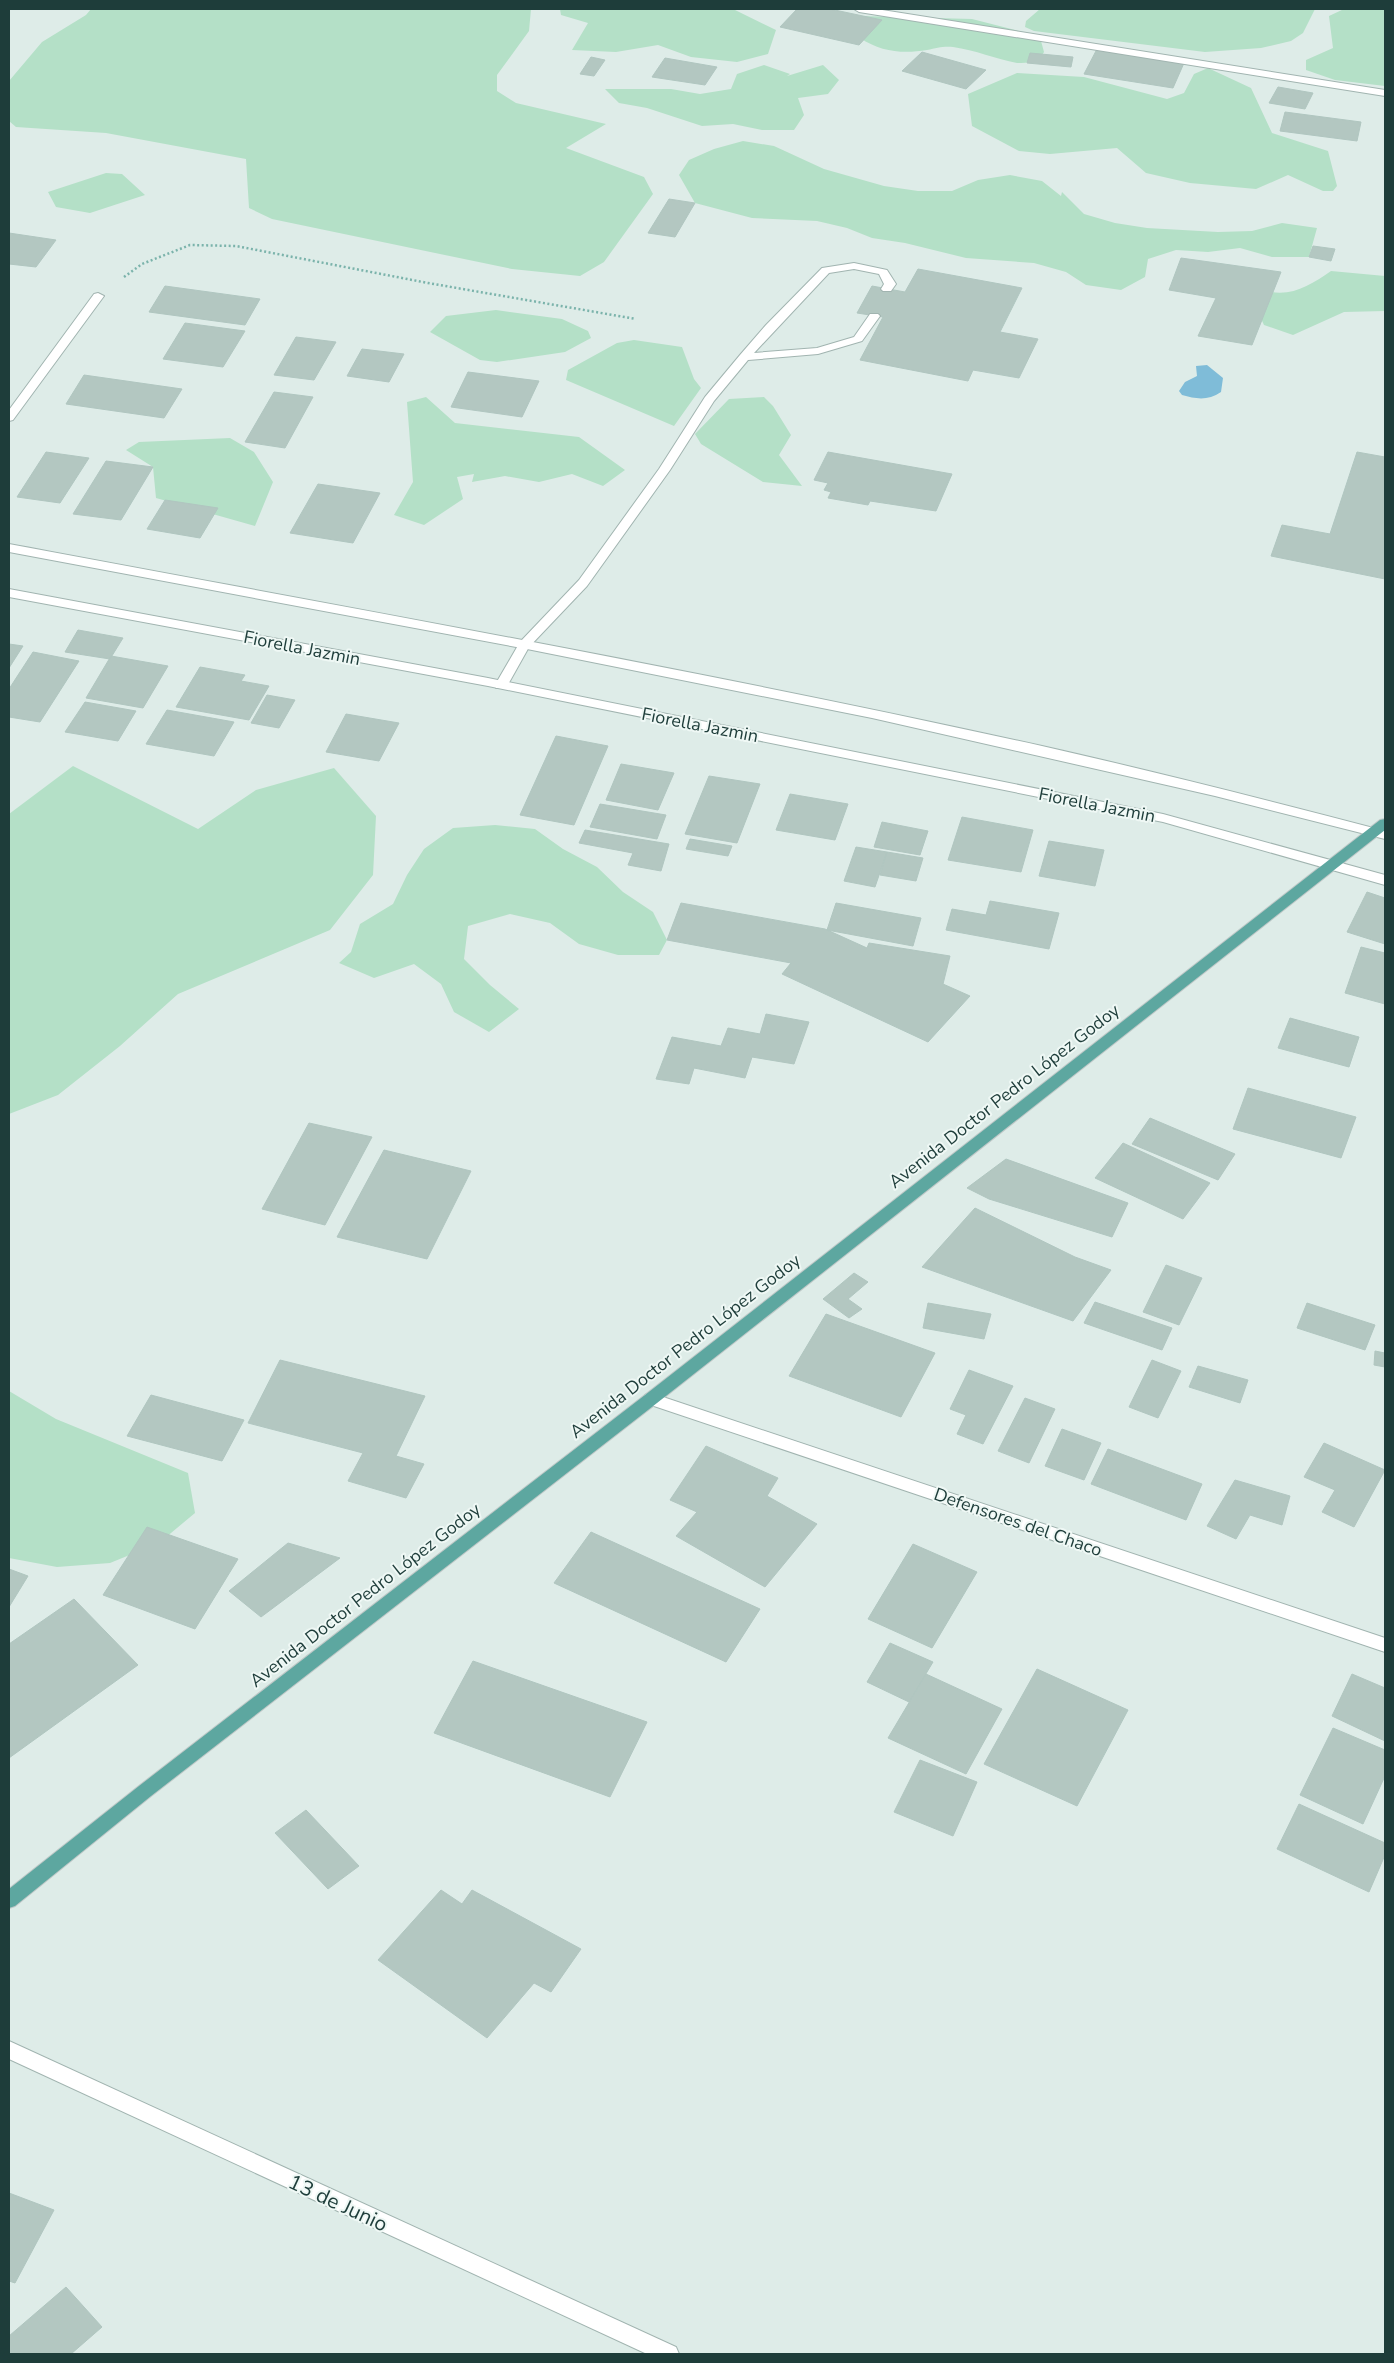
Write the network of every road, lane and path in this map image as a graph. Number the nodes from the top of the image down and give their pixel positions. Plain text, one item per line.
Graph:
1 (859, 9) edge
2 (1385, 93) edge
3 (887, 289) dead end
4 (98, 296) joint
5 (874, 316) dead end
6 (636, 319) dead end
7 (744, 358) junction
8 (9, 418) edge
9 (9, 548) edge
10 (9, 593) edge
11 (524, 645) junction
12 (501, 685) junction
13 (1381, 830) edge
14 (1330, 865) junction
15 (1385, 880) edge
16 (651, 1399) junction
17 (1385, 1645) edge
18 (9, 1900) edge
19 (9, 2050) edge
20 (669, 2354) edge

1 - 2 street
3 - 7 street
4 - 6 path
4 - 8 street
5 - 7 street
7 - 11 street
9 - 11 street
10 - 12 street, Fiorella Jazmin
11 - 12 street
11 - 13 street
12 - 14 street, Fiorella Jazmin
13 - 14 main road, Avenida Doctor Pedro López Godoy
14 - 15 street, Fiorella Jazmin
14 - 16 main road, Avenida Doctor Pedro López Godoy
16 - 17 street, Defensores del Chaco
16 - 18 main road, Avenida Doctor Pedro López Godoy
19 - 20 street, 13 de Junio

